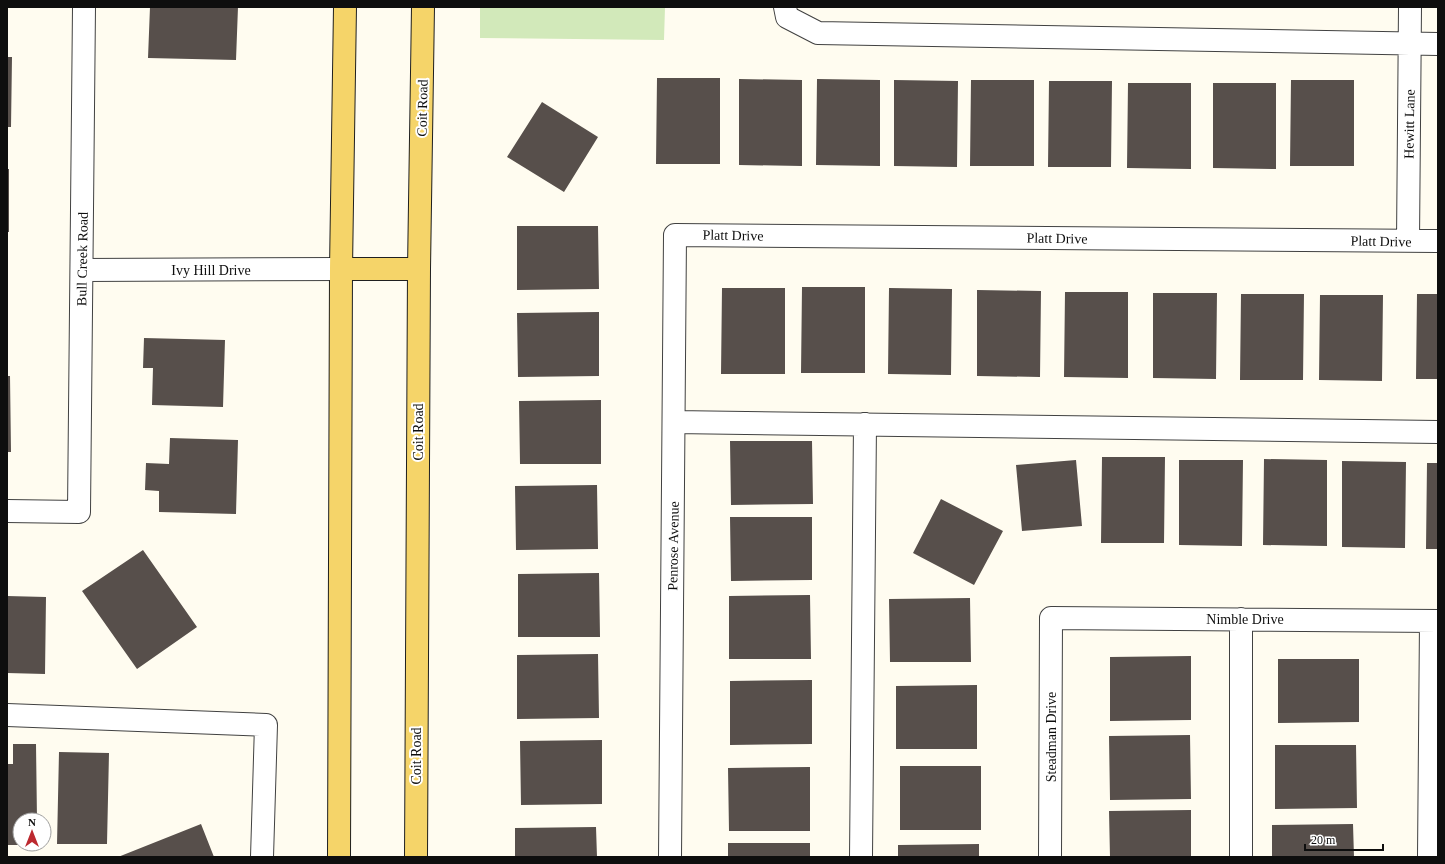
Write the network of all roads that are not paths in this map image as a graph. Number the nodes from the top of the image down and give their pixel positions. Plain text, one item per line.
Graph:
1 (84, 7) edge
2 (345, 7) edge
3 (423, 7) edge
4 (785, 7) edge
5 (1410, 7) edge
6 (1409, 44) junction
7 (1438, 44) edge
8 (675, 235) joint
9 (1408, 241) junction
10 (1438, 241) edge
11 (341, 269) junction
12 (419, 269) junction
13 (82, 270) junction
14 (674, 422) junction
15 (864, 424) junction
16 (1438, 432) edge
17 (7, 511) edge
18 (1052, 618) joint
19 (1241, 620) junction
20 (1435, 621) edge
21 (7, 716) edge
22 (262, 857) edge
23 (340, 857) edge
24 (416, 857) edge
25 (670, 857) edge
26 (861, 857) edge
27 (1050, 857) edge
28 (1241, 857) edge
29 (1429, 857) edge

1 - 13 street, Bull Creek Road
2 - 11 main road
3 - 12 main road, Coit Road
4 - 6 street
5 - 6 street, Hewitt Lane
6 - 7 street
6 - 9 street, Hewitt Lane
8 - 9 street, Platt Drive
8 - 14 street, Penrose Avenue
9 - 10 street, Platt Drive
11 - 12 main road
11 - 13 street, Ivy Hill Drive
11 - 23 main road
12 - 24 main road, Coit Road
13 - 17 street, Bull Creek Road
14 - 15 street
14 - 25 street, Penrose Avenue
15 - 16 street
15 - 26 street
18 - 19 street, Nimble Drive
18 - 27 street, Steadman Drive
19 - 20 street, Nimble Drive
19 - 28 street
20 - 29 street
21 - 22 street

